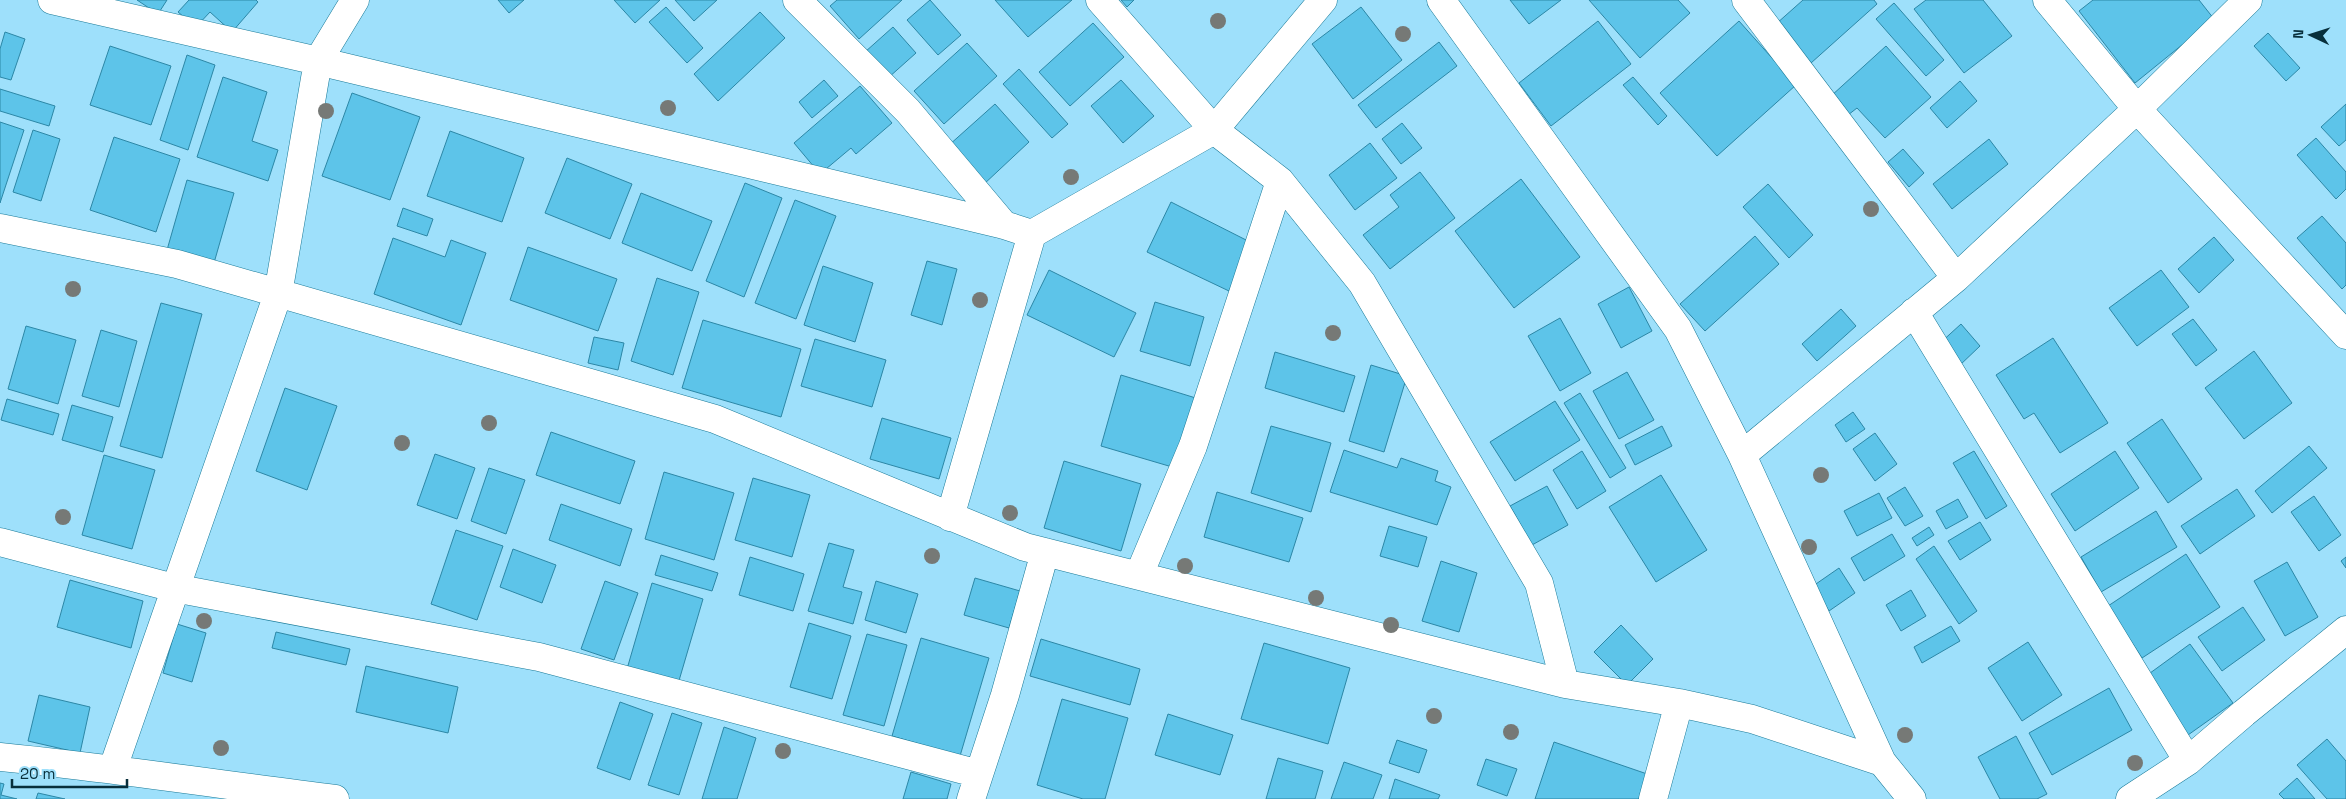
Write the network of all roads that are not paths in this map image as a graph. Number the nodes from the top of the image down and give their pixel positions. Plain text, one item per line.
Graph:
1 (52, 0) edge
2 (355, 0) edge
3 (797, 0) edge
4 (1100, 0) edge
5 (1323, 0) edge
6 (1441, 0) edge
7 (1746, 0) edge
8 (2047, 0) edge
9 (2248, 0) edge
10 (116, 9) edge
11 (318, 61) junction
12 (2136, 109) junction
13 (1214, 130) junction
14 (1280, 180) junction
15 (1004, 225) junction
16 (0, 228) edge
17 (1032, 234) junction
18 (1956, 278) junction
19 (278, 294) junction
20 (1914, 312) junction
21 (2346, 334) edge
22 (1742, 455) junction
23 (950, 516) junction
24 (0, 542) edge
25 (1045, 552) junction
26 (1139, 574) junction
27 (174, 588) junction
28 (2346, 630) edge
29 (1565, 684) junction
30 (1679, 703) junction
31 (0, 757) edge
32 (2188, 761) junction
33 (1882, 762) junction
34 (113, 768) junction
35 (975, 786) edge
36 (170, 789) edge
37 (334, 799) edge
38 (1653, 799) edge
39 (1912, 799) edge
40 (2130, 799) edge

1 - 10 street
2 - 11 street
3 - 15 street
4 - 13 street
5 - 13 street
6 - 22 street
7 - 18 street
8 - 12 street
9 - 12 street
10 - 11 street
11 - 15 street
11 - 19 street
12 - 18 street
12 - 21 street
13 - 14 street
13 - 17 street
14 - 26 street
14 - 29 street
15 - 17 street
16 - 19 street
17 - 23 street
18 - 20 street
19 - 23 street
19 - 27 street
20 - 22 street
20 - 32 street
22 - 33 street
23 - 25 street
24 - 27 street
25 - 26 street
25 - 35 street
26 - 29 street
27 - 34 street
27 - 35 street
28 - 32 street
29 - 30 street
30 - 33 street
30 - 38 street
31 - 34 street
32 - 40 street
33 - 39 street
34 - 36 street
36 - 37 street

